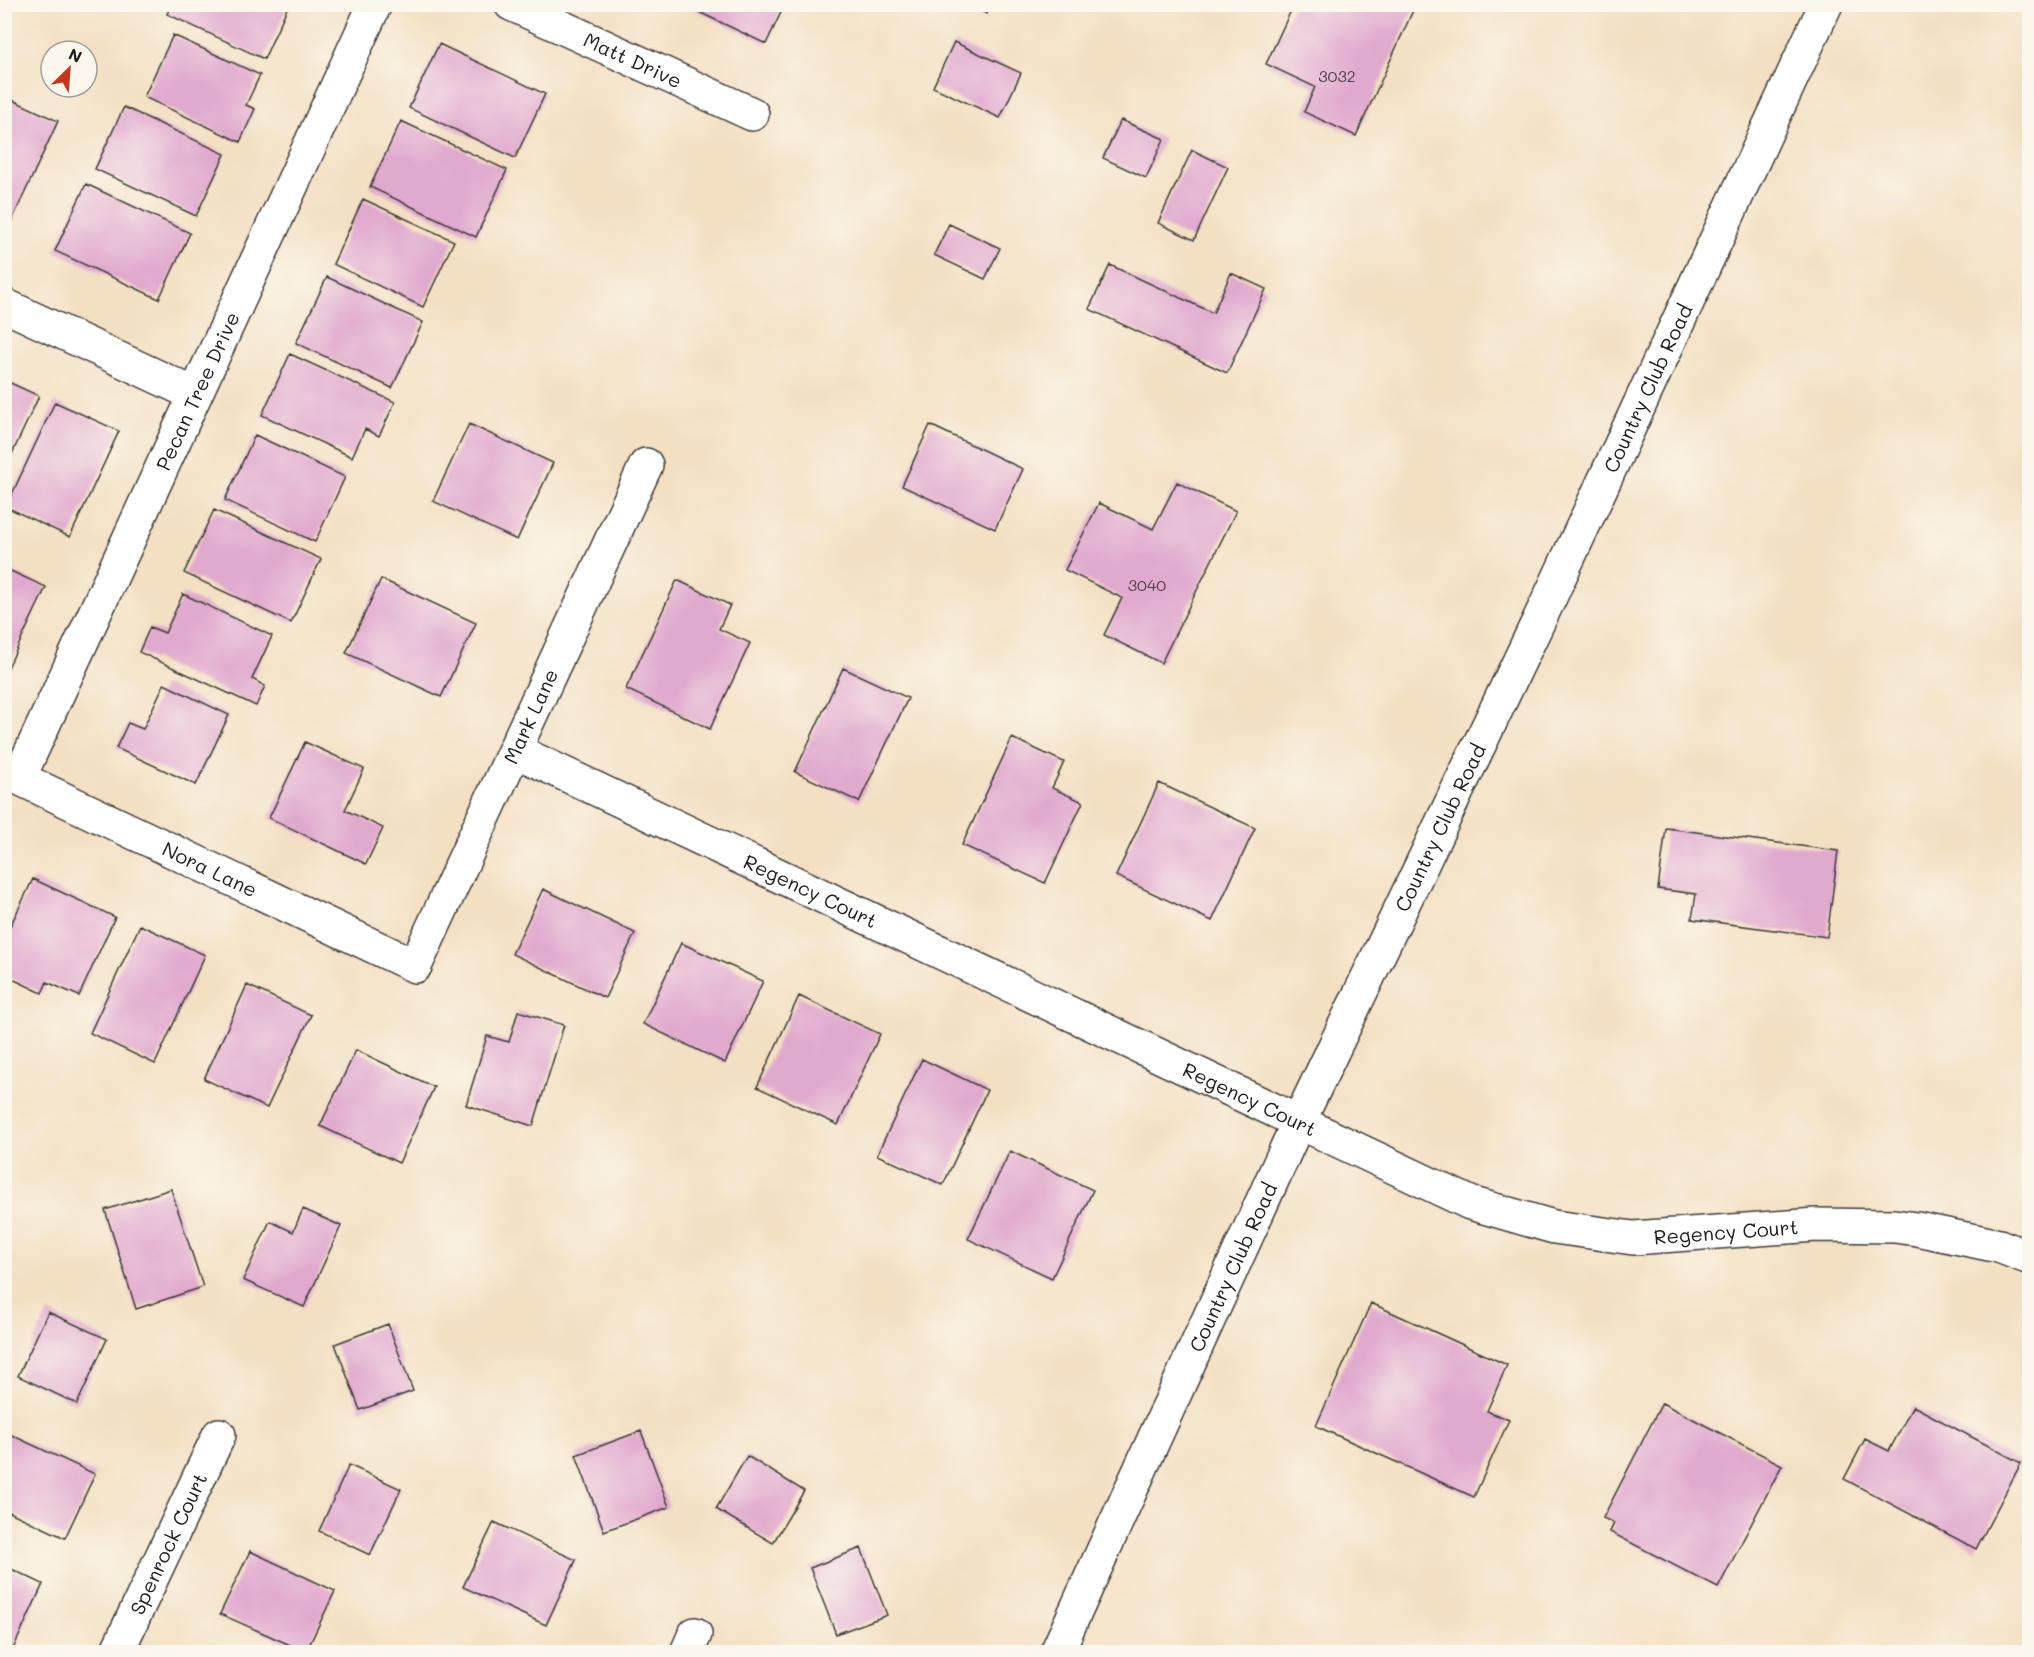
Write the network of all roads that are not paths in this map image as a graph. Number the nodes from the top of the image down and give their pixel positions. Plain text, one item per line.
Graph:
1 (375, 4) edge
2 (511, 4) edge
3 (1826, 4) edge
4 (752, 114) dead end
5 (4, 305) edge
6 (194, 394) junction
7 (646, 465) dead end
8 (516, 751) junction
9 (12, 775) edge
10 (415, 966) joint
11 (1299, 1121) junction
12 (2030, 1258) edge
13 (219, 1435) dead end
14 (117, 1653) edge
15 (1057, 1653) edge

1 - 6 street, Pecan Tree Drive
2 - 4 street, Matt Drive
3 - 11 street, Country Club Road
5 - 6 street
6 - 9 street, Pecan Tree Drive
7 - 8 street, Mark Lane
8 - 10 street, Mark Lane
8 - 11 street, Regency Court
9 - 10 street, Nora Lane
11 - 12 street, Regency Court
11 - 15 street, Country Club Road
13 - 14 street, Spenrock Court

